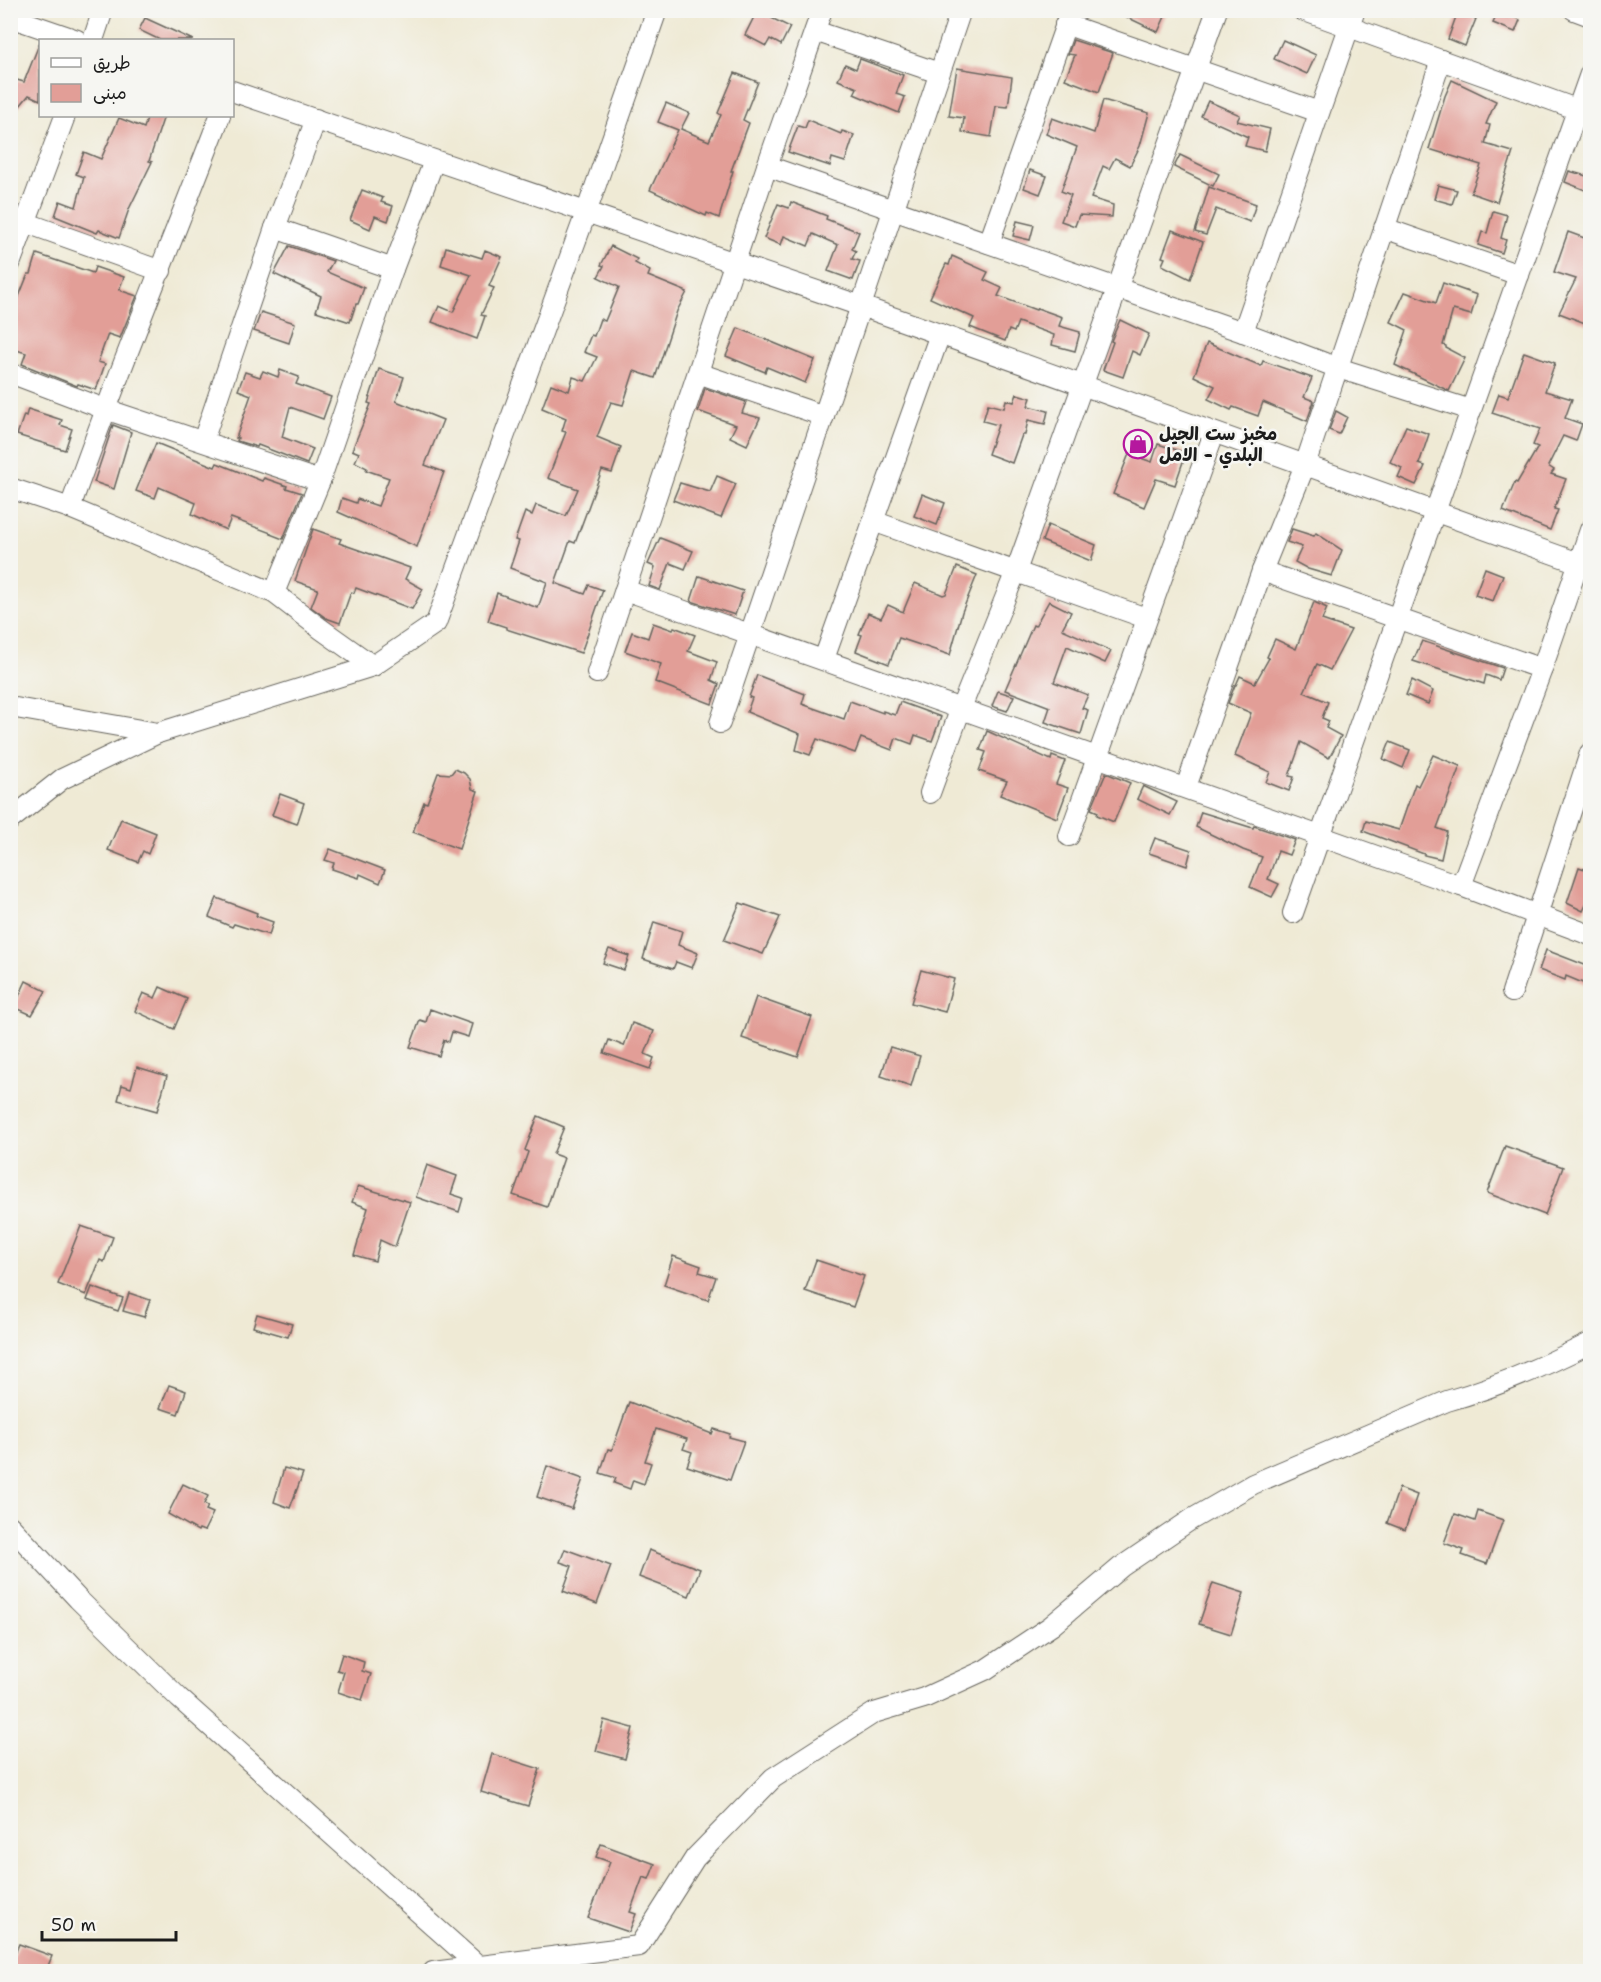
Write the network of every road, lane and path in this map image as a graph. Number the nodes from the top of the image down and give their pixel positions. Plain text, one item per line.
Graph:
1 (103, 10) edge
2 (657, 10) edge
3 (822, 10) edge
4 (961, 10) edge
5 (1217, 10) edge
6 (1302, 10) edge
7 (1574, 10) edge
8 (1590, 16) edge
9 (10, 17) edge
10 (1068, 17) edge
11 (1352, 19) edge
12 (815, 31) junction
13 (74, 39) edge
14 (93, 39) edge
15 (1441, 60) junction
16 (1195, 70) junction
17 (939, 73) junction
18 (1590, 74) edge
19 (234, 92) edge
20 (1584, 111) edge
21 (1319, 112) junction
22 (65, 117) edge
23 (220, 117) edge
24 (316, 118) junction
25 (434, 161) junction
26 (767, 166) junction
27 (893, 209) junction
28 (586, 213) junction
29 (18, 219) edge
30 (275, 228) junction
31 (1384, 228) junction
32 (989, 243) junction
33 (735, 263) junction
34 (10, 264) edge
35 (393, 269) junction
36 (161, 270) junction
37 (1519, 275) junction
38 (1118, 288) junction
39 (861, 306) junction
40 (1243, 332) junction
41 (940, 334) junction
42 (1338, 368) junction
43 (10, 373) edge
44 (698, 373) junction
45 (1084, 386) junction
46 (105, 409) junction
47 (1471, 410) junction
48 (824, 416) junction
49 (1214, 433) junction
50 (203, 441) junction
51 (1305, 465) junction
52 (320, 481) junction
53 (10, 488) edge
54 (70, 508) junction
55 (1436, 512) junction
56 (873, 521) junction
57 (1590, 530) edge
58 (1585, 565) edge
59 (1016, 571) junction
60 (1262, 571) junction
61 (625, 590) junction
62 (274, 593) junction
63 (1146, 618) junction
64 (1396, 618) junction
65 (750, 633) junction
66 (824, 659) junction
67 (374, 666) junction
68 (1542, 669) junction
69 (597, 673) dead end
70 (10, 707) edge
71 (961, 708) junction
72 (720, 723) dead end
73 (158, 733) junction
74 (1590, 753) edge
75 (1096, 757) junction
76 (1587, 773) edge
77 (1186, 788) junction
78 (930, 793) dead end
79 (10, 820) edge
80 (1069, 836) dead end
81 (1320, 837) junction
82 (1461, 886) junction
83 (1293, 914) dead end
84 (1536, 914) junction
85 (1590, 935) edge
86 (1512, 992) dead end
87 (1590, 1343) edge
88 (10, 1526) edge
89 (481, 1968) edge
90 (433, 1971) edge

1 - 14 street
2 - 28 street
3 - 12 street
4 - 17 street
5 - 16 street
6 - 11 street
7 - 8 street
9 - 13 street
10 - 16 street
10 - 32 street
11 - 15 street
11 - 21 street
12 - 17 street
12 - 26 street
15 - 20 street
15 - 31 street
16 - 21 street
16 - 38 street
17 - 27 street
18 - 20 street
19 - 24 street
20 - 37 street
21 - 40 street
22 - 29 street
23 - 36 street
24 - 25 street
24 - 30 street
25 - 28 street
25 - 35 street
26 - 27 street
26 - 33 street
27 - 32 street
27 - 39 street
28 - 33 street
28 - 67 street
29 - 34 street
29 - 36 street
30 - 35 street
30 - 50 street
31 - 37 street
31 - 42 street
32 - 38 street
33 - 39 street
33 - 44 street
35 - 52 street
36 - 46 street
37 - 47 street
38 - 40 street
38 - 45 street
39 - 41 street
39 - 48 street
40 - 42 street
41 - 45 street
41 - 56 street
42 - 47 street
42 - 51 street
43 - 46 street
44 - 48 street
44 - 61 street
45 - 49 street
45 - 59 street
46 - 50 street
46 - 54 street
47 - 55 street
48 - 65 street
49 - 51 street
49 - 63 street
50 - 52 street
51 - 55 street
51 - 60 street
52 - 62 street
53 - 54 street
54 - 62 street
55 - 58 street
55 - 64 street
56 - 59 street
56 - 66 street
57 - 58 street
58 - 68 street
59 - 63 street
59 - 71 street
60 - 64 street
60 - 77 street
61 - 65 street
61 - 69 street
62 - 67 street
63 - 75 street
64 - 68 street
64 - 81 street
65 - 66 street
65 - 72 street
66 - 71 street
67 - 73 street
68 - 82 street
70 - 73 street
71 - 75 street
71 - 78 street
73 - 79 street
74 - 76 street
75 - 77 street
75 - 80 street
76 - 84 street
77 - 81 street
81 - 82 street
81 - 83 street
82 - 84 street
84 - 85 street
84 - 86 street
87 - 89 street
88 - 89 street
89 - 90 street

